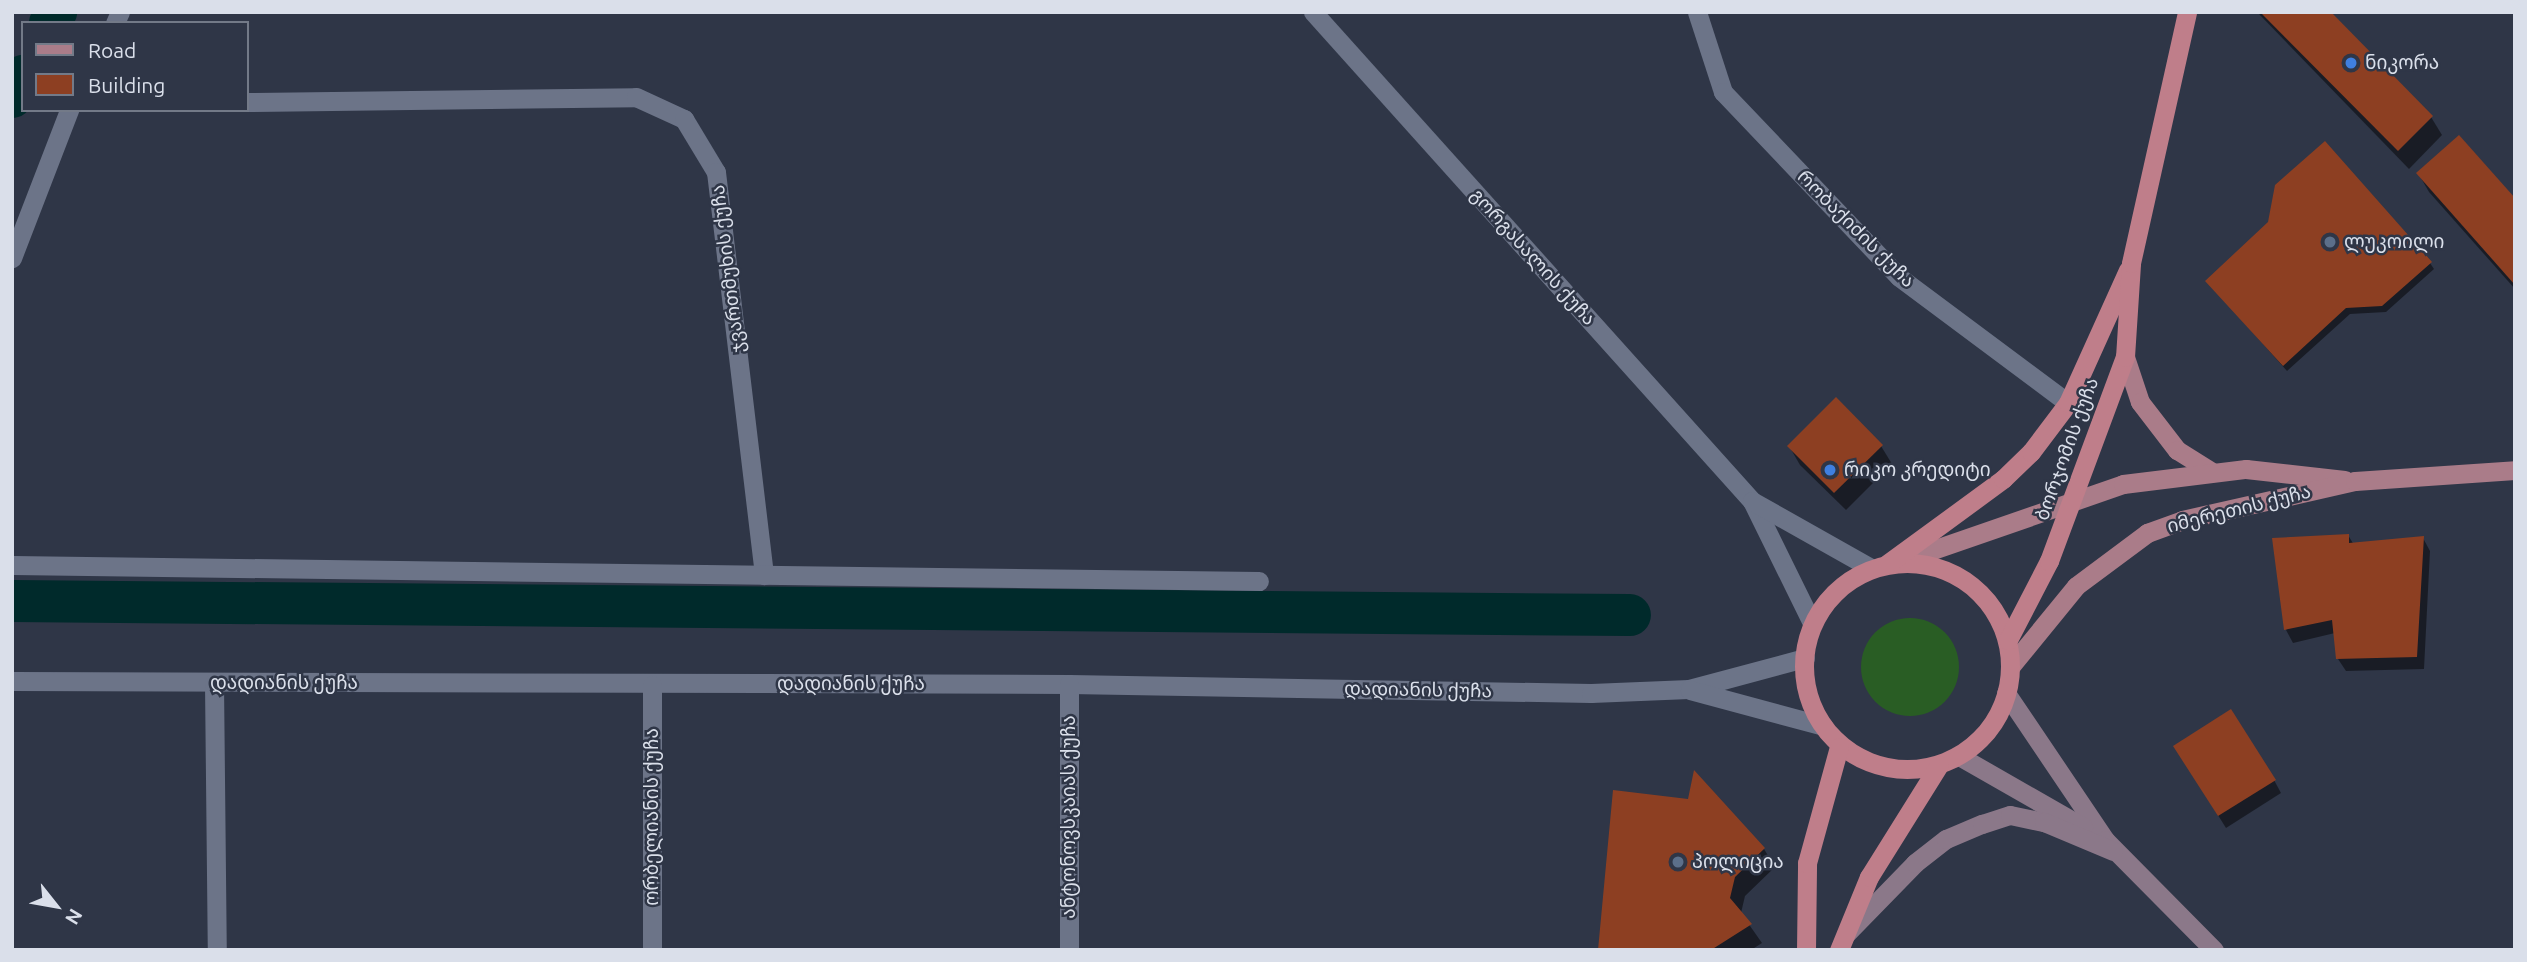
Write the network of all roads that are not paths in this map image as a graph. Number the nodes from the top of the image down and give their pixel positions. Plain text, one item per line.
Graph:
1 (1313, 12) edge
2 (1698, 12) edge
3 (2187, 12) edge
4 (248, 102) edge
5 (68, 112) edge
6 (12, 258) edge
7 (2131, 263) junction
8 (2125, 357) junction
9 (2068, 402) junction
10 (2211, 471) junction
11 (2515, 471) edge
12 (2355, 481) junction
13 (2075, 497) junction
14 (1752, 501) junction
15 (12, 565) edge
16 (1885, 565) junction
17 (764, 575) junction
18 (1259, 581) dead end
19 (1812, 623) junction
20 (2008, 640) junction
21 (1805, 658) junction
22 (2010, 667) junction
23 (12, 681) edge
24 (214, 683) junction
25 (1069, 684) junction
26 (652, 685) junction
27 (1689, 689) junction
28 (2006, 694) junction
29 (1823, 726) junction
30 (1839, 747) junction
31 (1959, 756) junction
32 (1939, 765) junction
33 (2105, 840) junction
34 (2119, 854) junction
35 (1841, 944) edge
36 (217, 950) edge
37 (652, 950) edge
38 (1069, 950) edge
39 (1806, 950) edge
40 (2214, 950) edge

1 - 14 street, გორგასალის ქუჩა
2 - 9 street, რობაქიძის ქუჩა
3 - 7 highway, ბორჯომის ქუჩა
4 - 17 street, ჯვართმუხის ქუჩა
5 - 6 street
7 - 8 highway, ბორჯომის ქუჩა
7 - 9 highway, ბორჯომის ქუჩა
8 - 10 main road
8 - 13 highway, ბორჯომის ქუჩა
9 - 16 highway, ბორჯომის ქუჩა
10 - 12 main road, იმერეთის ქუჩა
10 - 13 main road, იმერეთის ქუჩა
11 - 12 main road, იმერეთის ქუჩა
12 - 22 main road, იმერეთის ქუჩა
13 - 16 main road, იმერეთის ქუჩა
13 - 20 highway, ბორჯომის ქუჩა
14 - 16 street, გორგასალის ქუჩა
14 - 19 street, გორგასალის ქუჩა
15 - 17 street
16 - 19 highway
16 - 20 highway
17 - 18 street
19 - 21 highway
20 - 22 highway
21 - 27 street, დადიანის ქუჩა
21 - 29 highway
22 - 28 highway
23 - 24 street, დადიანის ქუჩა
24 - 26 street, დადიანის ქუჩა
24 - 36 street
25 - 26 street, დადიანის ქუჩა
25 - 27 street, დადიანის ქუჩა
25 - 38 street, ანტონოვსკაიას ქუჩა
26 - 37 street, ორბელიანის ქუჩა
27 - 29 street, დადიანის ქუჩა
28 - 31 highway
28 - 33 main road
29 - 30 highway
30 - 32 highway
30 - 39 highway
31 - 32 highway
31 - 33 main road
32 - 35 highway
33 - 34 main road
34 - 35 main road
34 - 40 main road

